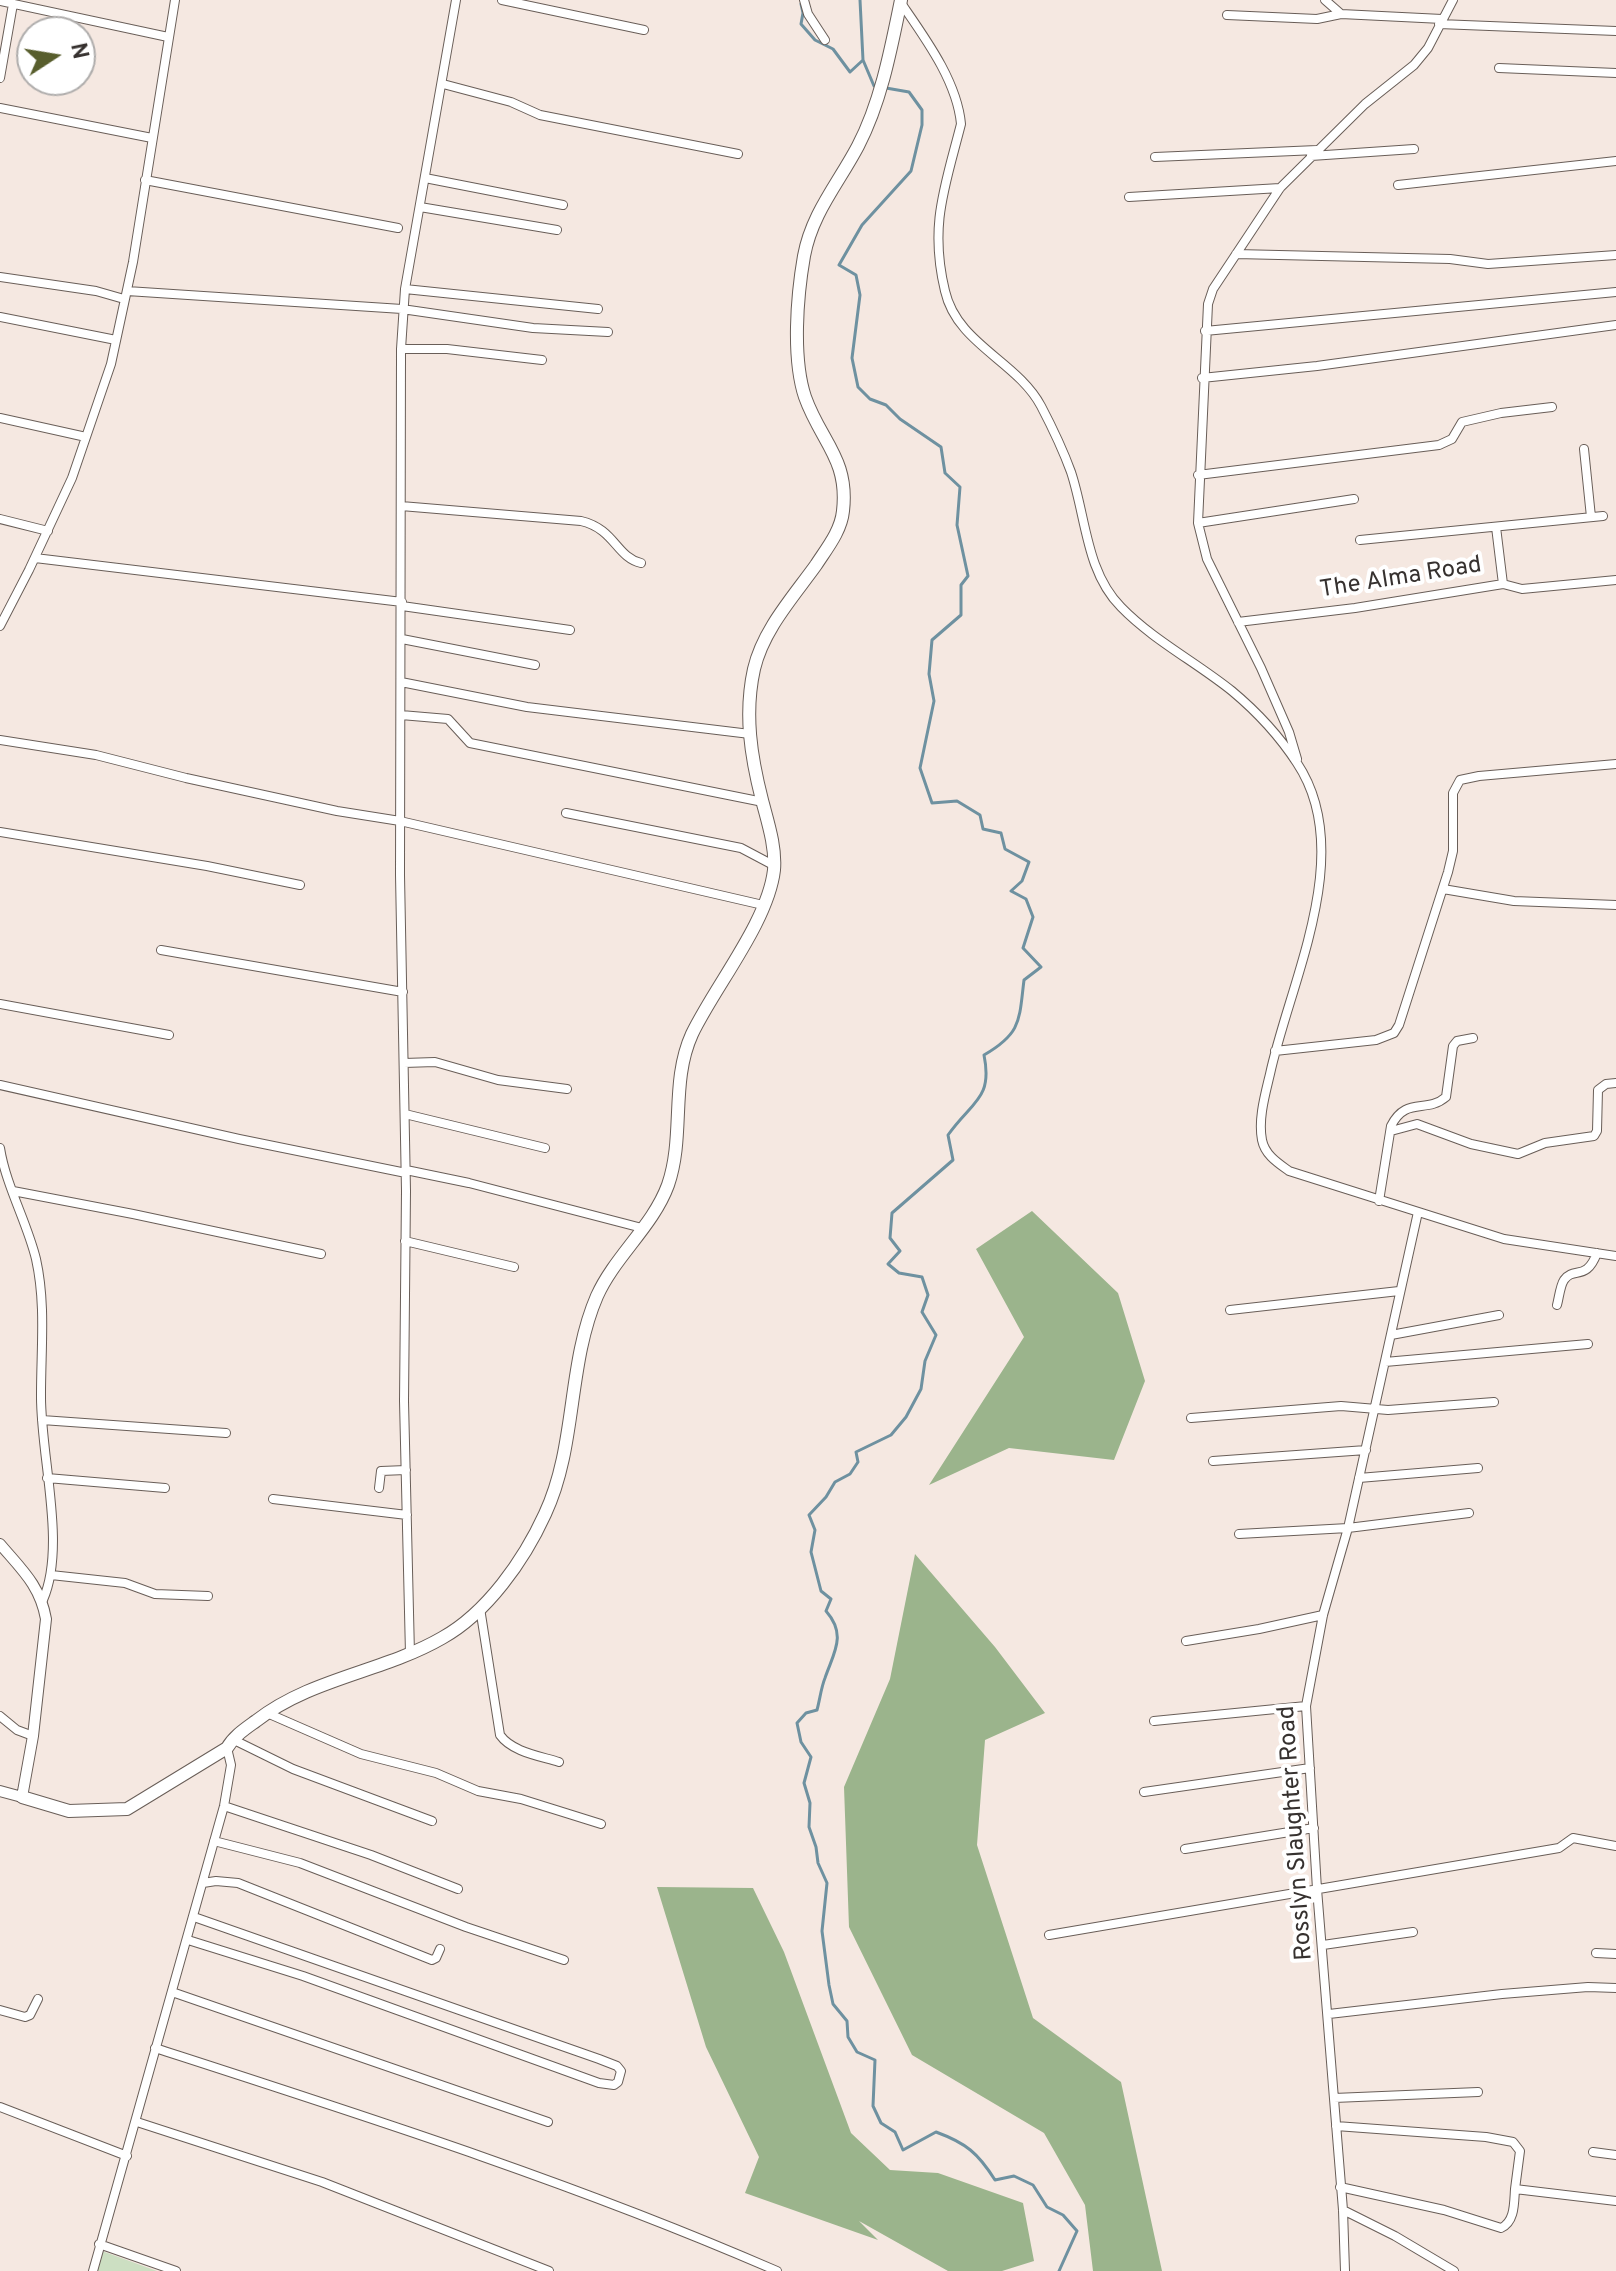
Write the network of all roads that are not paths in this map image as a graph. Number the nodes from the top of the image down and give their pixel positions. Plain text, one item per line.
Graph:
1 (175, 0) edge
2 (456, 0) edge
3 (502, 0) edge
4 (804, 0) edge
5 (1325, 0) edge
6 (1453, 0) edge
7 (0, 1) edge
8 (901, 2) edge
9 (13, 4) junction
10 (1341, 14) junction
11 (1227, 15) dead end
12 (1441, 21) junction
13 (644, 30) dead end
14 (1616, 31) edge
15 (168, 37) junction
16 (825, 40) dead end
17 (1499, 68) dead end
18 (1616, 73) edge
19 (0, 78) edge
20 (443, 84) junction
21 (0, 108) edge
22 (152, 138) junction
23 (1414, 149) dead end
24 (1314, 153) junction
25 (738, 154) dead end
26 (1155, 157) dead end
27 (1616, 161) edge
28 (425, 178) junction
29 (145, 180) junction
30 (1398, 185) dead end
31 (1280, 188) junction
32 (1129, 197) dead end
33 (563, 205) dead end
34 (420, 207) junction
35 (398, 228) dead end
36 (557, 230) dead end
37 (1236, 254) junction
38 (1616, 255) edge
39 (0, 277) edge
40 (405, 289) junction
41 (1616, 292) edge
42 (126, 295) junction
43 (402, 309) junction
44 (598, 309) dead end
45 (0, 317) edge
46 (1616, 325) edge
47 (1205, 331) junction
48 (608, 332) dead end
49 (116, 340) junction
50 (401, 349) junction
51 (542, 360) dead end
52 (1202, 378) junction
53 (1552, 407) dead end
54 (0, 418) edge
55 (86, 437) junction
56 (1584, 449) dead end
57 (1198, 475) junction
58 (1354, 499) dead end
59 (401, 506) junction
60 (1603, 516) dead end
61 (1591, 517) junction
62 (0, 519) edge
63 (1198, 523) junction
64 (1496, 527) junction
65 (48, 531) junction
66 (1360, 540) dead end
67 (35, 558) junction
68 (641, 563) dead end
69 (1616, 580) edge
70 (1503, 584) junction
71 (402, 604) junction
72 (1238, 622) junction
73 (0, 626) edge
74 (570, 630) dead end
75 (402, 639) junction
76 (535, 665) dead end
77 (401, 682) junction
78 (401, 715) junction
79 (750, 734) junction
80 (0, 740) edge
81 (1298, 764) junction
82 (1616, 764) edge
83 (763, 802) junction
84 (566, 813) dead end
85 (400, 821) junction
86 (0, 832) edge
87 (775, 866) junction
88 (300, 885) dead end
89 (1443, 889) junction
90 (763, 905) junction
91 (1616, 905) edge
92 (161, 950) dead end
93 (403, 992) junction
94 (0, 1004) edge
95 (169, 1035) dead end
96 (1473, 1038) dead end
97 (1275, 1051) junction
98 (404, 1063) junction
99 (1616, 1083) edge
100 (0, 1085) edge
101 (567, 1089) dead end
102 (405, 1114) junction
103 (1391, 1131) junction
104 (0, 1148) edge
105 (545, 1148) dead end
106 (406, 1171) junction
107 (13, 1191) junction
108 (1379, 1201) junction
109 (1418, 1212) junction
110 (642, 1228) junction
111 (405, 1241) junction
112 (1597, 1253) junction
113 (321, 1254) dead end
114 (1616, 1256) edge
115 (514, 1267) dead end
116 (1399, 1291) junction
117 (1557, 1305) dead end
118 (1230, 1310) dead end
119 (1499, 1315) dead end
120 (1391, 1335) junction
121 (1588, 1344) dead end
122 (1385, 1362) junction
123 (1494, 1402) dead end
124 (1376, 1408) junction
125 (1191, 1418) dead end
126 (42, 1420) junction
127 (226, 1433) dead end
128 (1366, 1450) junction
129 (1213, 1461) dead end
130 (1478, 1468) dead end
131 (406, 1470) junction
132 (47, 1478) junction
133 (1359, 1478) junction
134 (165, 1488) dead end
135 (379, 1488) dead end
136 (273, 1499) dead end
137 (1469, 1513) dead end
138 (407, 1515) junction
139 (1348, 1528) junction
140 (1239, 1534) dead end
141 (0, 1544) edge
142 (51, 1575) junction
143 (208, 1596) dead end
144 (43, 1600) junction
145 (480, 1607) junction
146 (1323, 1615) junction
147 (1186, 1641) dead end
148 (410, 1654) junction
149 (1306, 1706) junction
150 (266, 1713) junction
151 (0, 1716) edge
152 (1154, 1721) dead end
153 (33, 1736) junction
154 (229, 1744) junction
155 (559, 1762) dead end
156 (1310, 1768) junction
157 (0, 1791) edge
158 (1144, 1792) dead end
159 (22, 1797) junction
160 (224, 1806) junction
161 (432, 1821) dead end
162 (601, 1824) dead end
163 (1314, 1828) junction
164 (214, 1841) junction
165 (1616, 1846) edge
166 (1185, 1849) dead end
167 (203, 1883) junction
168 (458, 1889) dead end
169 (1317, 1889) junction
170 (194, 1917) junction
171 (1413, 1932) dead end
172 (1049, 1935) dead end
173 (188, 1940) junction
174 (1323, 1945) junction
175 (440, 1949) dead end
176 (1596, 1953) dead end
177 (1616, 1954) edge
178 (564, 1960) dead end
179 (1616, 1988) edge
180 (172, 1992) junction
181 (38, 1999) dead end
182 (0, 2010) edge
183 (1329, 2014) junction
184 (155, 2048) junction
185 (1478, 2092) dead end
186 (1334, 2098) junction
187 (0, 2107) edge
188 (137, 2122) junction
189 (548, 2122) dead end
190 (1336, 2126) junction
191 (1593, 2152) dead end
192 (1616, 2155) edge
193 (127, 2156) junction
194 (1340, 2187) junction
195 (1515, 2189) junction
196 (1616, 2201) edge
197 (1343, 2210) junction
198 (99, 2244) junction
199 (93, 2271) edge
200 (176, 2271) edge
201 (549, 2271) edge
202 (777, 2271) edge
203 (1345, 2271) edge
204 (1454, 2271) edge

1 - 15 street
2 - 20 street
3 - 13 street
4 - 16 street
5 - 10 street
6 - 12 street
7 - 9 street
8 - 79 main road
8 - 81 street
9 - 15 street
9 - 19 street
10 - 11 street
10 - 12 street
12 - 14 street
12 - 24 street
15 - 22 street
17 - 18 street
20 - 25 street
20 - 28 street
21 - 22 street
22 - 29 street
23 - 24 street
24 - 26 street
24 - 31 street
27 - 30 street
28 - 33 street
28 - 34 street
29 - 35 street
29 - 42 street
31 - 32 street
31 - 37 street
34 - 36 street
34 - 40 street
37 - 38 street
37 - 47 street
39 - 42 street
40 - 43 street
40 - 44 street
41 - 47 street
42 - 43 street
42 - 49 street
43 - 48 street
43 - 50 street
45 - 49 street
46 - 52 street
47 - 52 street
49 - 55 street
50 - 51 street
50 - 59 street
52 - 57 street
53 - 57 street
54 - 55 street
55 - 65 street
56 - 61 street
57 - 63 street
58 - 63 street
59 - 68 street
59 - 71 street
60 - 61 street
61 - 64 street
62 - 65 street
63 - 72 street
64 - 66 street
64 - 70 street
65 - 67 street
67 - 71 street
67 - 73 street
69 - 70 street, The Alma Road
70 - 72 street, The Alma Road
71 - 74 street
71 - 75 street
72 - 81 street
75 - 76 street
75 - 77 street
77 - 78 street
77 - 79 street
78 - 83 street
78 - 85 street
79 - 83 main road
80 - 85 street
81 - 97 street
82 - 89 street
83 - 87 main road
84 - 87 street
85 - 90 street
85 - 93 street
86 - 88 street
87 - 90 main road
89 - 91 street
89 - 97 street
90 - 110 main road
92 - 93 street
93 - 98 street
94 - 95 street
96 - 103 street
97 - 108 street
98 - 101 street
98 - 102 street
99 - 103 street
100 - 106 street
102 - 105 street
102 - 106 street
103 - 108 street
104 - 107 street
106 - 110 street
106 - 111 street
107 - 113 street
107 - 126 street
108 - 109 street
109 - 112 street
109 - 116 street, Rosslyn Slaughter Road
110 - 145 main road
111 - 115 street
111 - 131 street
112 - 114 street
112 - 117 street
116 - 118 street
116 - 120 street, Rosslyn Slaughter Road
119 - 120 street
120 - 122 street, Rosslyn Slaughter Road
121 - 122 street
122 - 124 street, Rosslyn Slaughter Road
123 - 124 street
124 - 125 street
124 - 128 street, Rosslyn Slaughter Road
126 - 127 street
126 - 132 street
128 - 129 street
128 - 133 street, Rosslyn Slaughter Road
130 - 133 street
131 - 135 street
131 - 138 street
132 - 134 street
132 - 142 street
133 - 139 street, Rosslyn Slaughter Road
136 - 138 street
137 - 139 street
138 - 148 street
139 - 140 street
139 - 146 street, Rosslyn Slaughter Road
141 - 144 street
142 - 143 street
142 - 144 street
144 - 153 street
145 - 148 main road
145 - 155 street
146 - 147 street
146 - 149 street, Rosslyn Slaughter Road
148 - 150 main road
149 - 152 street
149 - 156 street, Rosslyn Slaughter Road
150 - 154 main road
150 - 162 street
151 - 153 street
153 - 159 street
154 - 159 main road
154 - 160 street
154 - 161 street
156 - 158 street
156 - 163 street, Rosslyn Slaughter Road
157 - 159 street
160 - 164 street
160 - 168 street
163 - 166 street
163 - 169 street, Rosslyn Slaughter Road
164 - 167 street
164 - 178 street
165 - 169 street
167 - 170 street
167 - 175 street
169 - 172 street
169 - 174 street, Rosslyn Slaughter Road
170 - 173 street
170 - 173 street
171 - 174 street
173 - 180 street
174 - 183 street, Rosslyn Slaughter Road
176 - 177 street
179 - 183 street
180 - 184 street
180 - 189 street
181 - 182 street
183 - 186 street, Rosslyn Slaughter Road
184 - 188 street
184 - 202 street
185 - 186 street
186 - 190 street, Rosslyn Slaughter Road
187 - 193 street
188 - 193 street
188 - 201 street
190 - 194 street, Rosslyn Slaughter Road
190 - 195 street
191 - 192 street
193 - 198 street
194 - 195 street
194 - 197 street, Rosslyn Slaughter Road
195 - 196 street
197 - 203 street, Rosslyn Slaughter Road
197 - 204 street
198 - 199 street
198 - 200 street

